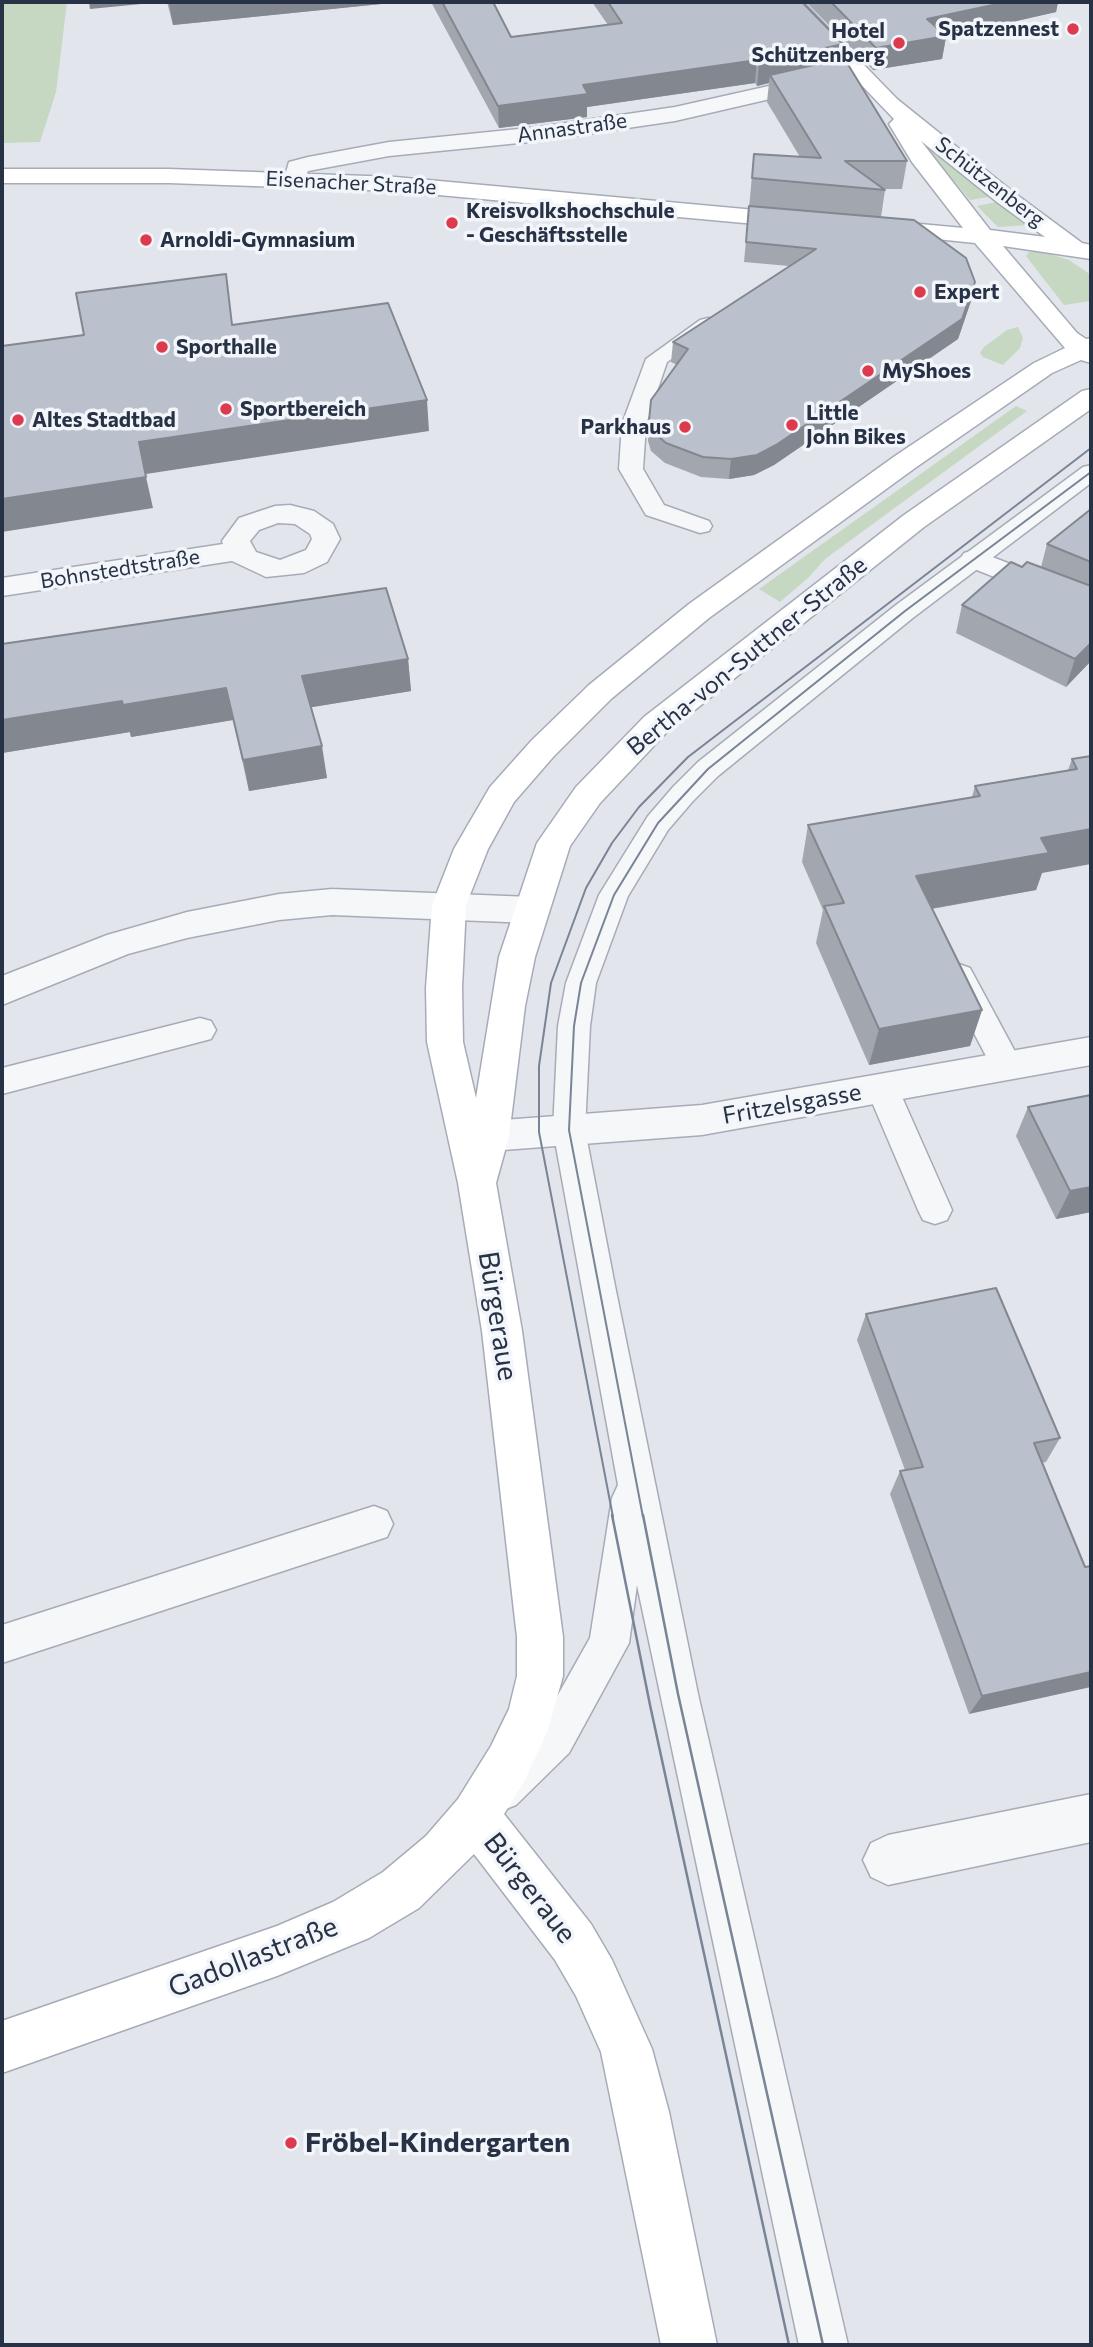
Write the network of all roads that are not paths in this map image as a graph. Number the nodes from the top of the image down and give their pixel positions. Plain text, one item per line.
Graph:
1 (792, 2) edge
2 (856, 72) junction
3 (889, 104) junction
4 (2, 176) edge
5 (295, 179) junction
6 (824, 223) edge
7 (851, 225) edge
8 (982, 236) junction
9 (1086, 252) edge
10 (722, 316) edge
11 (1088, 350) edge
12 (1091, 397) edge
13 (1091, 472) edge
14 (700, 526) dead end
15 (238, 551) dead end
16 (974, 559) junction
17 (2, 587) edge
18 (1091, 606) edge
19 (449, 905) junction
20 (531, 911) junction
21 (946, 952) edge
22 (2, 991) edge
23 (200, 1030) dead end
24 (1091, 1051) edge
25 (1007, 1066) junction
26 (2, 1081) edge
27 (881, 1088) junction
28 (569, 1130) junction
29 (491, 1136) junction
30 (477, 1183) junction
31 (935, 1210) dead end
32 (635, 1475) junction
33 (374, 1524) dead end
34 (2, 1644) edge
35 (475, 1816) junction
36 (1091, 1818) edge
37 (888, 1860) dead end
38 (2, 2047) edge
39 (689, 2345) edge
40 (823, 2345) edge

1 - 2 main road, Schützenberg
2 - 3 main road, Schützenberg
2 - 5 street, Annastraße
3 - 8 main road, Schützenberg
3 - 9 main road, Schützenberg
4 - 5 main road, Eisenacher Straße
5 - 6 main road, Eisenacher Straße
7 - 8 main road
8 - 9 main road
8 - 11 main road, Schützenberg
10 - 14 lane
11 - 19 main road
12 - 20 main road, Bertha-von-Suttner-Straße
13 - 16 lane
15 - 17 street, Bohnstedtstraße
16 - 18 street
16 - 28 lane
19 - 20 street
19 - 22 street
19 - 30 main road, Bürgeraue
20 - 29 main road, Bürgeraue
21 - 25 lane
23 - 26 lane
24 - 25 street, Fritzelsgasse
25 - 27 street, Fritzelsgasse
27 - 28 street, Fritzelsgasse
27 - 31 lane
28 - 29 street, Fritzelsgasse
28 - 32 lane
29 - 30 main road, Bürgeraue
30 - 35 main road, Bürgeraue
32 - 35 lane
32 - 40 lane
33 - 34 lane
35 - 38 main road, Gadollastraße
35 - 39 main road, Bürgeraue
36 - 37 street

